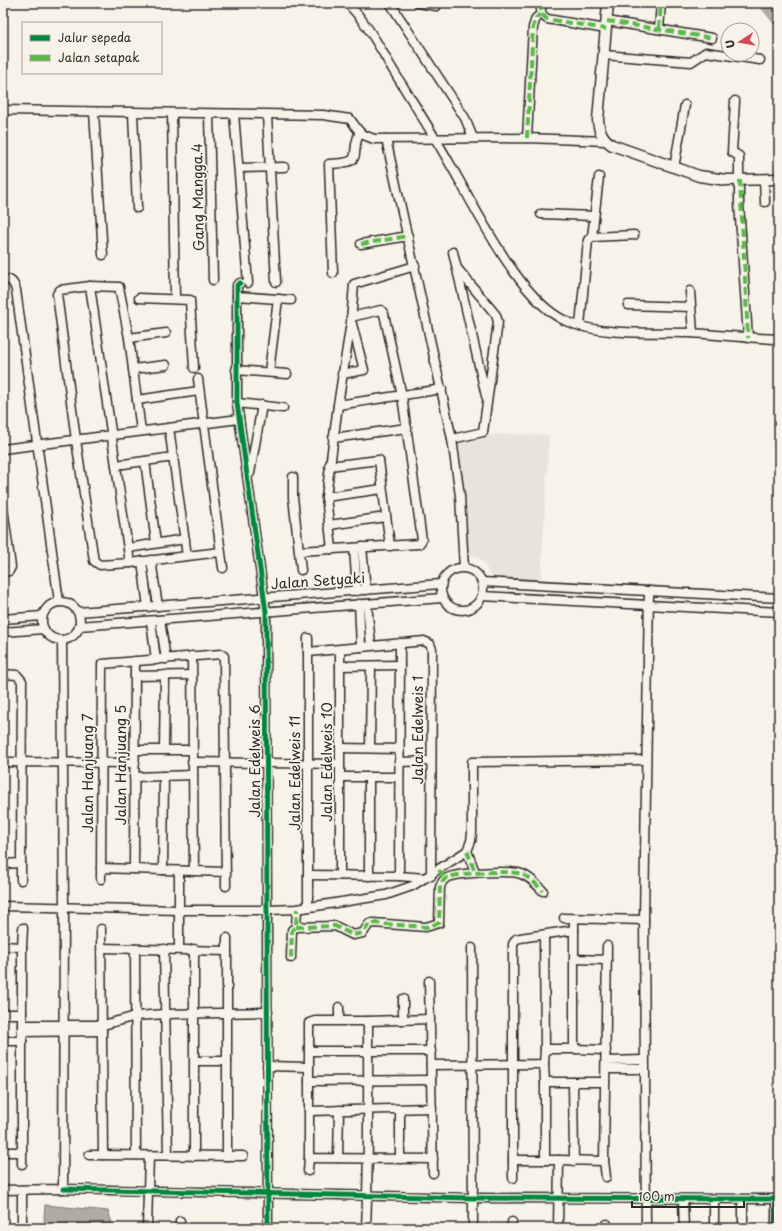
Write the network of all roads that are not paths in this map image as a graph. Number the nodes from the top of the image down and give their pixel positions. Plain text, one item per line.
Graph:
1 (347, 3) edge
2 (390, 3) edge
3 (418, 3) edge
4 (439, 3) edge
5 (541, 3) edge
6 (608, 3) edge
7 (661, 3) edge
8 (541, 14) junction
9 (606, 25) junction
10 (659, 30) junction
11 (712, 38) dead end
12 (720, 54) edge
13 (604, 55) junction
14 (735, 101) dead end
15 (685, 106) dead end
16 (3, 110) edge
17 (94, 112) junction
18 (133, 114) junction
19 (172, 114) junction
20 (209, 114) junction
21 (234, 114) junction
22 (267, 115) junction
23 (360, 132) junction
24 (473, 138) junction
25 (527, 138) junction
26 (386, 139) junction
27 (433, 139) junction
28 (606, 141) junction
29 (270, 167) junction
30 (284, 167) dead end
31 (239, 168) junction
32 (674, 168) junction
33 (599, 177) dead end
34 (764, 179) junction
35 (779, 179) edge
36 (740, 180) junction
37 (765, 202) dead end
38 (137, 208) dead end
39 (541, 214) dead end
40 (594, 216) junction
41 (634, 235) dead end
42 (408, 236) junction
43 (592, 237) junction
44 (361, 244) dead end
45 (453, 252) dead end
46 (103, 255) dead end
47 (415, 266) junction
48 (457, 268) junction
49 (332, 273) dead end
50 (3, 280) edge
51 (212, 280) dead end
52 (276, 282) dead end
53 (90, 286) junction
54 (690, 291) dead end
55 (237, 296) junction
56 (139, 298) dead end
57 (175, 299) junction
58 (278, 299) junction
59 (291, 300) dead end
60 (628, 304) dead end
61 (691, 308) junction
62 (351, 320) junction
63 (580, 326) junction
64 (166, 333) dead end
65 (693, 333) junction
66 (129, 338) junction
67 (748, 338) junction
68 (779, 339) edge
69 (166, 365) dead end
70 (194, 368) dead end
71 (133, 369) junction
72 (236, 370) junction
73 (269, 372) junction
74 (287, 374) dead end
75 (342, 374) junction
76 (198, 379) dead end
77 (442, 389) junction
78 (199, 390) junction
79 (402, 396) junction
80 (137, 400) junction
81 (487, 400) junction
82 (237, 403) junction
83 (262, 405) junction
84 (338, 405) junction
85 (283, 408) dead end
86 (239, 419) junction
87 (204, 423) junction
88 (169, 428) junction
89 (407, 428) junction
90 (141, 431) junction
91 (113, 435) junction
92 (333, 438) junction
93 (452, 439) junction
94 (76, 440) junction
95 (37, 445) junction
96 (3, 449) edge
97 (174, 457) junction
98 (145, 461) junction
99 (116, 465) junction
100 (329, 466) junction
101 (293, 477) dead end
102 (248, 482) junction
103 (382, 489) junction
104 (326, 497) junction
105 (3, 508) edge
106 (386, 517) junction
107 (329, 525) junction
108 (185, 539) junction
109 (156, 543) junction
110 (390, 546) junction
111 (358, 547) junction
112 (128, 548) junction
113 (332, 549) junction
114 (299, 551) junction
115 (220, 552) junction
116 (186, 556) junction
117 (151, 560) junction
118 (142, 561) junction
119 (130, 563) junction
120 (223, 568) dead end
121 (464, 568) junction
122 (301, 570) dead end
123 (3, 572) edge
124 (482, 582) junction
125 (441, 584) junction
126 (366, 590) junction
127 (357, 591) junction
128 (649, 591) junction
129 (482, 596) junction
130 (265, 598) junction
131 (442, 598) junction
132 (779, 598) edge
133 (59, 602) junction
134 (363, 604) junction
135 (649, 605) junction
136 (158, 606) junction
137 (148, 607) junction
138 (78, 612) junction
139 (266, 612) junction
140 (779, 612) edge
141 (42, 616) junction
142 (3, 619) edge
143 (160, 620) junction
144 (151, 621) junction
145 (79, 626) junction
146 (44, 629) junction
147 (3, 632) edge
148 (308, 638) dead end
149 (62, 640) junction
150 (400, 643) junction
151 (371, 646) junction
152 (361, 647) junction
153 (340, 650) junction
154 (308, 652) junction
155 (192, 656) junction
156 (166, 659) junction
157 (156, 660) junction
158 (135, 661) junction
159 (400, 665) junction
160 (340, 666) junction
161 (371, 666) junction
162 (3, 674) edge
163 (165, 675) junction
164 (192, 675) junction
165 (135, 676) junction
166 (340, 748) junction
167 (370, 748) junction
168 (164, 749) junction
169 (399, 749) junction
170 (135, 750) junction
171 (192, 750) junction
172 (646, 760) junction
173 (431, 761) junction
174 (3, 762) edge
175 (21, 762) junction
176 (134, 762) junction
177 (192, 762) junction
178 (226, 762) junction
179 (267, 762) junction
180 (399, 762) junction
181 (63, 763) junction
182 (101, 763) junction
183 (308, 764) junction
184 (339, 764) junction
185 (193, 775) junction
186 (164, 776) junction
187 (134, 777) junction
188 (369, 777) junction
189 (399, 777) junction
190 (340, 778) junction
191 (467, 851) junction
192 (21, 863) junction
193 (3, 864) edge
194 (101, 868) junction
195 (134, 869) junction
196 (163, 870) junction
197 (439, 870) junction
198 (179, 871) junction
199 (194, 871) junction
200 (226, 872) junction
201 (475, 872) junction
202 (308, 875) junction
203 (340, 875) junction
204 (369, 876) junction
205 (399, 876) junction
206 (428, 877) junction
207 (101, 879) dead end
208 (445, 879) junction
209 (21, 880) dead end
210 (226, 886) dead end
211 (543, 891) dead end
212 (3, 906) edge
213 (308, 907) junction
214 (64, 908) junction
215 (297, 909) junction
216 (180, 910) junction
217 (268, 910) junction
218 (564, 918) dead end
219 (574, 919) junction
220 (644, 920) junction
221 (296, 927) junction
222 (23, 928) dead end
223 (101, 929) dead end
224 (574, 930) junction
225 (544, 935) junction
226 (227, 938) dead end
227 (3, 946) edge
228 (607, 946) dead end
229 (22, 947) junction
230 (102, 948) junction
231 (472, 948) dead end
232 (135, 949) junction
233 (164, 949) junction
234 (179, 949) junction
235 (194, 949) junction
236 (227, 951) junction
237 (291, 958) dead end
238 (575, 959) junction
239 (607, 960) junction
240 (429, 981) dead end
241 (403, 999) dead end
242 (339, 1007) dead end
243 (268, 1012) junction
244 (227, 1013) junction
245 (3, 1014) edge
246 (22, 1014) junction
247 (166, 1014) junction
248 (195, 1014) junction
249 (136, 1016) junction
250 (430, 1019) junction
251 (339, 1020) junction
252 (403, 1020) junction
253 (368, 1021) junction
254 (62, 1028) junction
255 (102, 1028) junction
256 (22, 1029) junction
257 (3, 1041) edge
258 (22, 1041) junction
259 (545, 1049) junction
260 (574, 1049) junction
261 (606, 1050) junction
262 (309, 1051) junction
263 (368, 1051) junction
264 (431, 1051) junction
265 (196, 1061) junction
266 (227, 1061) junction
267 (471, 1064) junction
268 (513, 1064) junction
269 (544, 1064) junction
270 (431, 1065) junction
271 (606, 1065) junction
272 (644, 1065) junction
273 (267, 1066) junction
274 (308, 1067) junction
275 (431, 1080) junction
276 (309, 1081) junction
277 (368, 1081) junction
278 (545, 1082) junction
279 (574, 1082) junction
280 (606, 1082) junction
281 (432, 1108) junction
282 (339, 1110) junction
283 (368, 1110) junction
284 (400, 1110) junction
285 (309, 1111) junction
286 (3, 1152) edge
287 (22, 1152) junction
288 (89, 1155) dead end
289 (103, 1155) junction
290 (136, 1155) junction
291 (168, 1155) junction
292 (149, 1156) junction
293 (194, 1156) junction
294 (227, 1156) junction
295 (244, 1156) dead end
296 (309, 1158) junction
297 (338, 1158) junction
298 (368, 1159) junction
299 (400, 1159) junction
300 (433, 1159) junction
301 (513, 1160) junction
302 (545, 1160) junction
303 (559, 1160) junction
304 (574, 1161) junction
305 (604, 1161) junction
306 (22, 1164) dead end
307 (308, 1171) dead end
308 (434, 1173) dead end
309 (606, 1177) dead end
310 (513, 1178) dead end
311 (63, 1189) junction
312 (3, 1190) edge
313 (22, 1190) junction
314 (148, 1192) junction
315 (267, 1194) junction
316 (368, 1196) junction
317 (473, 1198) junction
318 (559, 1198) junction
319 (646, 1200) junction
320 (684, 1200) junction
321 (714, 1200) junction
322 (743, 1200) junction
323 (22, 1228) edge
324 (147, 1228) edge
325 (268, 1228) edge
326 (366, 1228) edge
327 (473, 1228) edge
328 (558, 1228) edge
329 (646, 1228) edge
330 (684, 1228) edge
331 (714, 1228) edge
332 (743, 1228) edge
333 (776, 1228) edge

1 - 27 street
2 - 24 street
3 - 4 street
5 - 8 street
6 - 9 street
7 - 10 street
8 - 9 street
8 - 25 street
9 - 10 street
9 - 13 street
10 - 11 street
12 - 13 street
13 - 28 street
14 - 36 street
15 - 32 street
16 - 17 street
17 - 18 street
17 - 46 street
18 - 19 street
18 - 38 street
19 - 20 street
19 - 57 street
20 - 21 street
20 - 51 street, Gang Mangga.4
21 - 22 street
21 - 31 street, Jalan Edelweis 6
22 - 23 street
22 - 29 street
23 - 26 street
23 - 49 street
24 - 25 street
24 - 27 street
25 - 28 street
26 - 27 street
26 - 42 street
27 - 63 street
28 - 32 street
29 - 30 street
29 - 31 street
29 - 52 street
31 - 55 street, Jalan Edelweis 6
32 - 36 street
33 - 40 street
34 - 35 street
34 - 36 street
34 - 37 street
36 - 67 street
39 - 40 street
40 - 43 street
41 - 43 street
42 - 44 street
42 - 47 street
43 - 63 street
45 - 48 street
47 - 62 street
47 - 77 street
48 - 81 street
48 - 81 street
50 - 95 street
53 - 66 street
53 - 91 street
53 - 94 street
54 - 61 street
55 - 58 street
55 - 72 street, Jalan Edelweis 6
56 - 57 street
57 - 70 street
58 - 59 street
58 - 73 street
60 - 61 street
61 - 65 street
62 - 75 street
62 - 75 street
62 - 79 street
63 - 65 street
64 - 66 street
65 - 67 street
66 - 71 street
67 - 68 street
69 - 71 street
71 - 80 street
72 - 73 street
72 - 82 street, Jalan Edelweis 6
73 - 74 street
75 - 84 street
76 - 78 street
77 - 79 street
77 - 93 street
78 - 80 street
78 - 87 street
79 - 84 street
79 - 89 street
80 - 90 street
81 - 93 street
82 - 83 street
82 - 86 street, Jalan Edelweis 6
83 - 85 street
83 - 102 street
84 - 92 street
86 - 87 street
86 - 102 street, Jalan Edelweis 6
87 - 88 street
87 - 115 street
88 - 90 street
88 - 97 street
89 - 92 street
89 - 110 street
90 - 91 street
91 - 94 street
91 - 99 street
92 - 100 street
93 - 121 street
94 - 95 street
94 - 119 street
95 - 96 street
95 - 133 street
97 - 98 street
97 - 108 street
98 - 99 street
98 - 109 street
99 - 112 street
100 - 103 street
100 - 104 street
101 - 114 street
102 - 130 street, Jalan Edelweis 6
103 - 104 street
103 - 106 street
104 - 107 street
105 - 123 street
106 - 107 street
106 - 110 street
107 - 113 street
108 - 109 street
108 - 116 street
109 - 112 street
110 - 111 street
111 - 113 street
111 - 126 street
111 - 127 street
112 - 119 street
113 - 114 street
114 - 122 street
115 - 116 street
115 - 120 street
116 - 117 street
117 - 118 street
117 - 136 street
118 - 119 street
118 - 137 street
121 - 124 street
121 - 125 street
124 - 128 street
124 - 129 street
125 - 126 street, Jalan Setyaki
125 - 131 street
126 - 127 street, Jalan Setyaki
127 - 130 street, Jalan Setyaki
128 - 132 street
128 - 135 street
129 - 131 street
129 - 135 street
130 - 136 street, Jalan Setyaki
130 - 139 street, Jalan Edelweis 6
131 - 134 street
133 - 138 street
133 - 141 street
134 - 139 street
134 - 151 street
134 - 152 street
135 - 140 street
135 - 172 street
136 - 137 street, Jalan Setyaki
137 - 138 street, Jalan Setyaki
138 - 145 street
139 - 143 street
139 - 179 street, Jalan Edelweis 6
141 - 142 street
141 - 146 street
143 - 144 street
143 - 156 street
144 - 145 street
144 - 157 street
145 - 149 street
146 - 147 street
146 - 149 street
148 - 154 street, Jalan Edelweis 11
149 - 181 street
150 - 151 street, Jalan Edelweis 1
150 - 159 street
150 - 173 street, Jalan Edelweis 1
151 - 152 street, Jalan Edelweis 1
152 - 153 street, Jalan Edelweis 1
153 - 154 street, Jalan Edelweis 1
153 - 160 street, Jalan Edelweis 10
154 - 183 street, Jalan Edelweis 11
155 - 156 street
155 - 164 street
155 - 178 street
156 - 157 street
157 - 158 street
158 - 165 street, Jalan Hanjuang 5
158 - 182 street, Jalan Hanjuang 7
159 - 161 street
159 - 169 street
160 - 161 street
160 - 166 street, Jalan Edelweis 10
161 - 167 street
162 - 175 street
163 - 164 street
163 - 165 street
163 - 168 street
164 - 171 street
165 - 170 street, Jalan Hanjuang 5
166 - 167 street
166 - 184 street, Jalan Edelweis 10
167 - 169 street
168 - 170 street
168 - 171 street
169 - 180 street
170 - 176 street, Jalan Hanjuang 5
171 - 177 street
172 - 191 street
172 - 220 street
173 - 180 street
173 - 206 street, Jalan Edelweis 1
174 - 175 street
175 - 181 street
175 - 192 street
176 - 182 street
176 - 187 street, Jalan Hanjuang 5
177 - 178 street
177 - 185 street
178 - 179 street
178 - 200 street
179 - 183 street
179 - 217 street, Jalan Edelweis 6
180 - 189 street
181 - 182 street
181 - 214 street
182 - 194 street, Jalan Hanjuang 7
183 - 184 street
183 - 202 street, Jalan Edelweis 11
184 - 190 street, Jalan Edelweis 10
185 - 186 street
185 - 199 street
186 - 187 street
186 - 196 street
187 - 195 street, Jalan Hanjuang 5
188 - 189 street
188 - 190 street
188 - 204 street
189 - 205 street
190 - 203 street, Jalan Edelweis 10
191 - 197 street
191 - 201 street
192 - 193 street
192 - 209 street
194 - 195 street
194 - 207 street, Jalan Hanjuang 7
195 - 196 street
196 - 198 street
197 - 206 street
197 - 208 street
198 - 199 street
198 - 216 street
199 - 200 street
200 - 210 street
201 - 208 street
201 - 211 street
202 - 203 street
202 - 213 street, Jalan Edelweis 11
203 - 204 street
204 - 205 street
205 - 206 street
206 - 213 street
208 - 221 street
212 - 214 street
213 - 215 street
214 - 216 street
214 - 254 street
215 - 217 street
215 - 221 street
216 - 217 street
216 - 234 street
217 - 243 street, Jalan Edelweis 6
218 - 219 street
219 - 220 street
219 - 224 street
220 - 272 street
221 - 237 street
222 - 229 street
223 - 230 street
224 - 225 street
224 - 238 street
225 - 259 street
225 - 268 street
226 - 236 street
227 - 229 street
228 - 239 street
229 - 246 street
230 - 232 street
230 - 255 street
231 - 267 street
232 - 233 street
232 - 249 street
233 - 234 street
233 - 247 street
234 - 235 street
235 - 236 street
235 - 248 street
236 - 244 street
238 - 239 street
238 - 260 street
239 - 261 street
240 - 250 street
241 - 252 street
242 - 251 street
243 - 244 street
243 - 273 street, Jalan Edelweis 6
244 - 248 street
244 - 266 street
245 - 246 street
246 - 256 street
247 - 248 street
247 - 249 street
247 - 291 street
248 - 265 street
249 - 255 street
249 - 290 street
250 - 252 street
250 - 264 street
251 - 253 street
251 - 262 street
252 - 253 street
253 - 263 street
254 - 255 street
254 - 256 street
254 - 311 street
255 - 289 street
256 - 258 street
257 - 258 street
258 - 287 street
259 - 260 street
259 - 269 street
260 - 261 street
261 - 271 street
262 - 263 street
262 - 274 street
263 - 264 street
263 - 277 street
264 - 270 street
265 - 266 street
265 - 293 street
266 - 294 street
267 - 268 street
267 - 270 street
267 - 317 street
268 - 269 street
268 - 301 street
269 - 278 street
270 - 275 street
271 - 272 street
271 - 280 street
272 - 319 street
273 - 274 street
273 - 315 street, Jalan Edelweis 6
274 - 276 street
275 - 277 street
275 - 281 street
276 - 277 street
276 - 285 street
277 - 283 street
278 - 279 street
278 - 302 street
279 - 280 street
279 - 304 street
280 - 305 street
281 - 284 street
281 - 300 street
282 - 283 street
282 - 285 street
282 - 297 street
283 - 284 street
283 - 298 street
284 - 299 street
285 - 296 street
286 - 287 street
287 - 306 street
288 - 289 street
289 - 290 street
290 - 292 street
291 - 292 street
291 - 293 street
292 - 314 street
293 - 294 street
294 - 295 street
296 - 297 street
296 - 307 street
297 - 298 street
298 - 299 street
298 - 316 street
299 - 300 street
300 - 308 street
301 - 302 street
301 - 310 street
302 - 303 street
303 - 304 street
303 - 318 street
304 - 305 street
305 - 309 street
311 - 313 street
311 - 314 street
312 - 313 street
313 - 323 street
314 - 315 street
314 - 324 street
315 - 316 street
315 - 325 street, Jalan Edelweis 6
316 - 317 street
316 - 326 street
317 - 318 street
317 - 327 street
318 - 319 street
318 - 328 street
319 - 320 street
319 - 329 street
320 - 321 street
320 - 330 street
321 - 322 street
321 - 331 street
322 - 332 street
322 - 333 street

